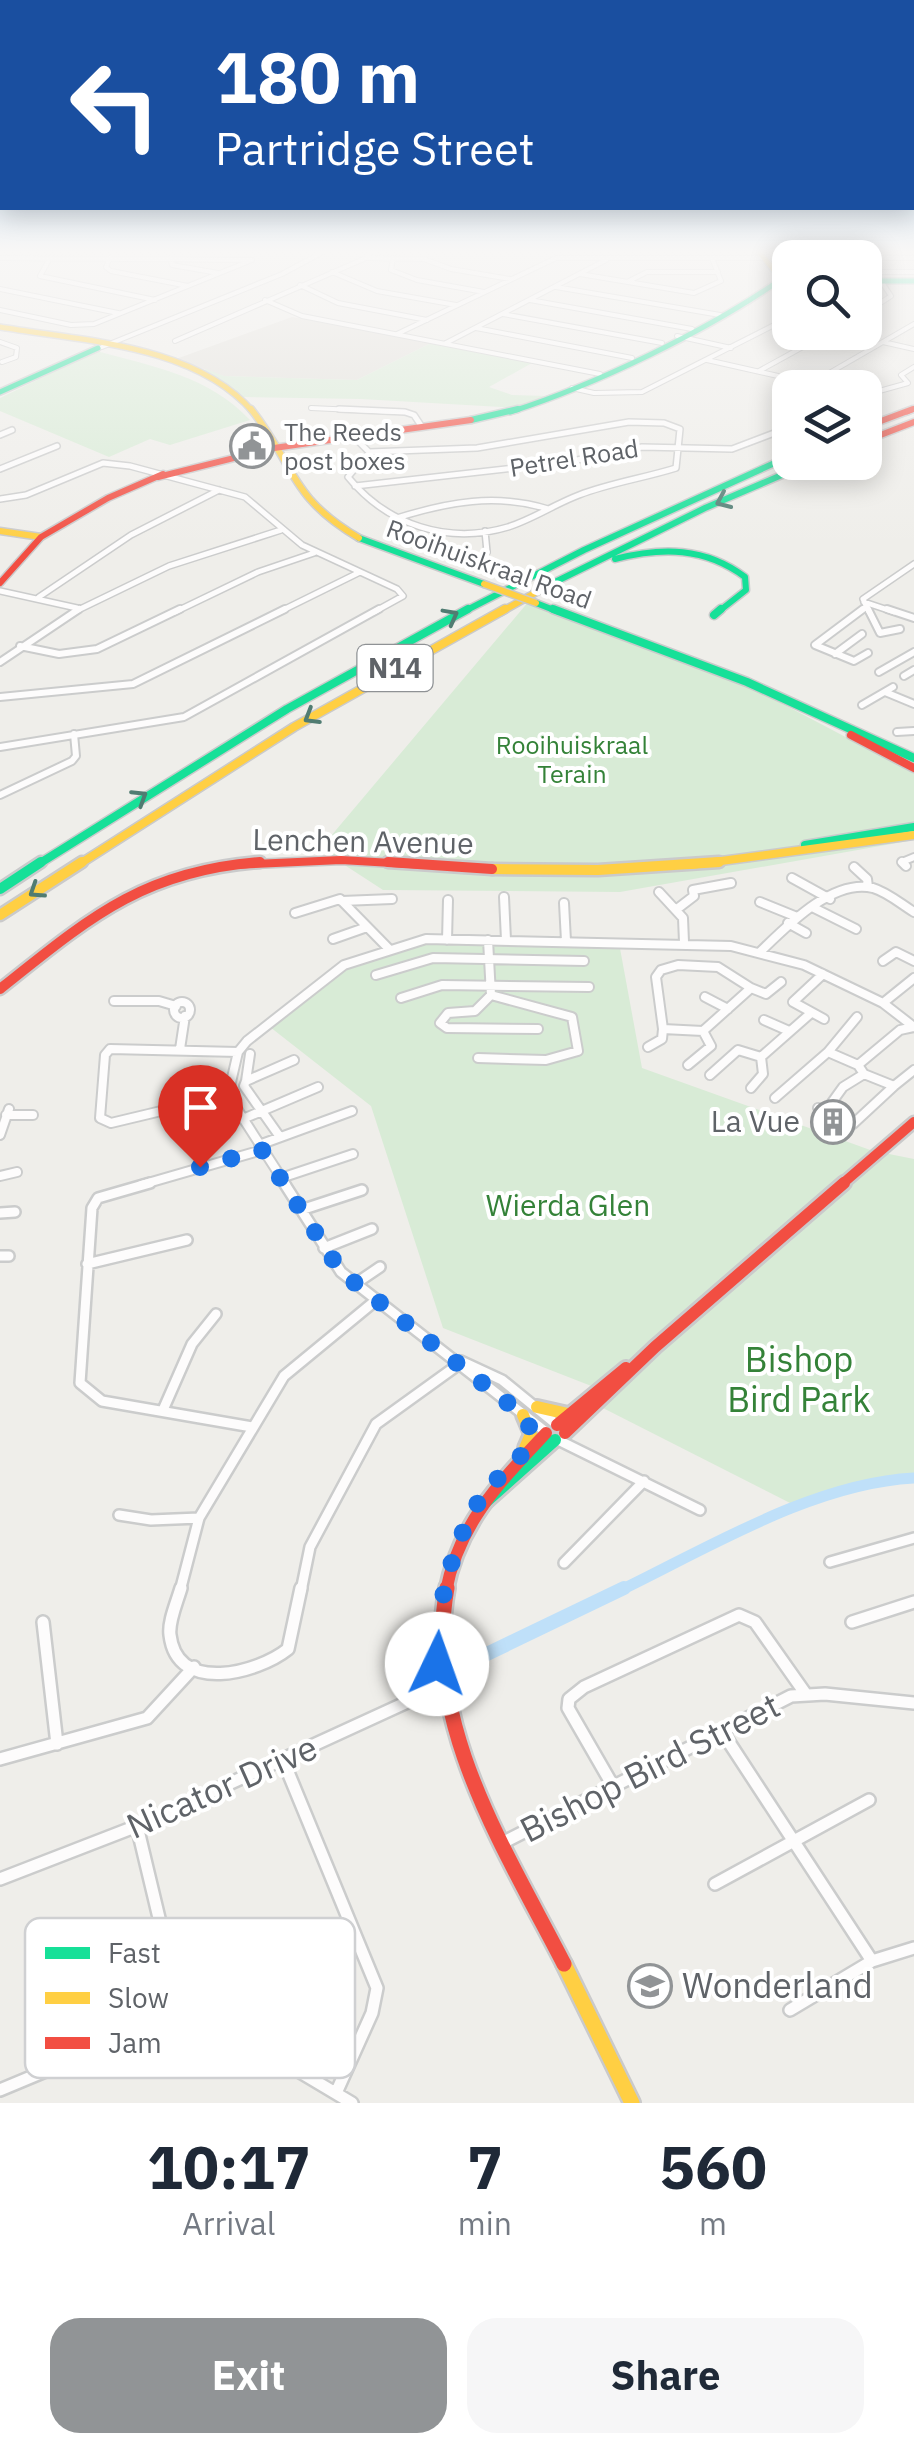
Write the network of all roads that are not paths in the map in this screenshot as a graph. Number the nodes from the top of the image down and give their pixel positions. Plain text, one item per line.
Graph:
1 (95, 350) edge
2 (103, 350) edge
3 (477, 350) edge
4 (591, 350) edge
5 (648, 350) edge
6 (727, 350) edge
7 (798, 350) edge
8 (869, 350) edge
9 (632, 358) junction
10 (706, 360) junction
11 (914, 367) edge
12 (835, 370) edge
13 (759, 372) junction
14 (600, 374) junction
15 (772, 375) edge
16 (572, 388) junction
17 (882, 390) edge
18 (0, 392) edge
19 (311, 408) dead end
20 (914, 409) edge
21 (882, 421) edge
22 (914, 422) edge
23 (422, 426) junction
24 (12, 430) dead end
25 (772, 434) edge
26 (882, 434) edge
27 (0, 435) edge
28 (352, 435) junction
29 (57, 446) dead end
30 (680, 448) junction
31 (370, 452) junction
32 (278, 453) junction
33 (772, 464) edge
34 (0, 469) edge
35 (162, 476) junction
36 (773, 480) edge
37 (355, 486) junction
38 (219, 490) junction
39 (0, 498) edge
40 (548, 509) junction
41 (396, 518) junction
42 (281, 530) junction
43 (0, 531) edge
44 (485, 531) junction
45 (42, 536) junction
46 (487, 552) dead end
47 (315, 553) junction
48 (914, 564) edge
49 (358, 573) junction
50 (0, 582) edge
51 (0, 591) edge
52 (39, 597) junction
53 (865, 602) junction
54 (78, 608) junction
55 (714, 615) dead end
56 (914, 618) edge
57 (900, 629) dead end
58 (862, 634) dead end
59 (20, 646) junction
60 (427, 650) junction
61 (914, 652) edge
62 (835, 654) junction
63 (868, 654) dead end
64 (0, 662) edge
65 (711, 668) junction
66 (914, 670) edge
67 (880, 672) dead end
68 (904, 676) dead end
69 (894, 687) dead end
70 (885, 692) junction
71 (0, 697) edge
72 (913, 703) edge
73 (862, 705) dead end
74 (914, 731) edge
75 (897, 732) dead end
76 (74, 734) junction
77 (0, 747) edge
78 (914, 758) edge
79 (914, 768) edge
80 (0, 796) edge
81 (914, 827) edge
82 (914, 835) edge
83 (760, 854) junction
84 (914, 857) edge
85 (854, 866) dead end
86 (906, 866) dead end
87 (792, 878) dead end
88 (731, 884) dead end
89 (868, 887) junction
90 (0, 889) edge
91 (659, 892) dead end
92 (504, 897) dead end
93 (392, 899) dead end
94 (830, 899) junction
95 (448, 900) dead end
96 (342, 901) junction
97 (564, 903) dead end
98 (814, 908) junction
99 (677, 909) junction
100 (914, 912) edge
101 (295, 913) dead end
102 (756, 914) dead end
103 (0, 915) edge
104 (798, 917) junction
105 (788, 924) junction
106 (846, 925) junction
107 (367, 926) junction
108 (856, 929) dead end
109 (806, 933) dead end
110 (838, 934) dead end
111 (333, 939) dead end
112 (447, 940) junction
113 (488, 940) junction
114 (506, 940) junction
115 (566, 941) junction
116 (684, 942) junction
117 (731, 946) junction
118 (389, 949) junction
119 (759, 953) junction
120 (489, 959) junction
121 (584, 961) dead end
122 (883, 961) dead end
123 (914, 961) edge
124 (718, 967) junction
125 (742, 969) dead end
126 (823, 974) junction
127 (376, 975) dead end
128 (732, 977) junction
129 (914, 978) edge
130 (781, 982) dead end
131 (490, 984) junction
132 (589, 987) dead end
133 (751, 988) junction
134 (0, 989) edge
135 (491, 995) junction
136 (705, 997) dead end
137 (402, 998) dead end
138 (114, 1000) dead end
139 (884, 1003) junction
140 (728, 1008) junction
141 (811, 1013) junction
142 (857, 1016) dead end
143 (824, 1019) dead end
144 (764, 1020) dead end
145 (911, 1023) edge
146 (538, 1029) dead end
147 (663, 1029) junction
148 (703, 1031) junction
149 (789, 1032) junction
150 (648, 1047) dead end
151 (180, 1048) junction
152 (238, 1052) junction
153 (828, 1052) junction
154 (250, 1054) dead end
155 (761, 1057) junction
156 (478, 1058) dead end
157 (294, 1060) dead end
158 (688, 1065) dead end
159 (861, 1069) junction
160 (914, 1070) edge
161 (710, 1075) dead end
162 (246, 1081) junction
163 (894, 1086) junction
164 (318, 1088) dead end
165 (751, 1088) dead end
166 (228, 1095) junction
167 (775, 1098) dead end
168 (818, 1108) dead end
169 (352, 1111) dead end
170 (259, 1112) junction
171 (33, 1115) dead end
172 (243, 1119) junction
173 (914, 1122) edge
174 (853, 1124) dead end
175 (0, 1135) edge
176 (280, 1137) junction
177 (261, 1147) junction
178 (353, 1154) dead end
179 (18, 1172) dead end
180 (0, 1176) edge
181 (281, 1178) junction
182 (362, 1190) dead end
183 (301, 1210) junction
184 (0, 1212) edge
185 (15, 1212) dead end
186 (372, 1229) dead end
187 (187, 1240) dead end
188 (324, 1248) junction
189 (87, 1264) junction
190 (380, 1267) dead end
191 (355, 1284) junction
192 (375, 1301) junction
193 (216, 1314) dead end
194 (655, 1347) junction
195 (457, 1362) junction
196 (533, 1404) junction
197 (163, 1410) junction
198 (520, 1413) junction
199 (568, 1414) junction
200 (252, 1427) junction
201 (556, 1433) junction
202 (523, 1454) junction
203 (644, 1481) junction
204 (477, 1510) junction
205 (700, 1510) dead end
206 (120, 1515) dead end
207 (199, 1518) junction
208 (914, 1538) edge
209 (830, 1562) dead end
210 (564, 1563) dead end
211 (914, 1602) edge
212 (43, 1622) dead end
213 (852, 1622) dead end
214 (194, 1667) junction
215 (440, 1686) junction
216 (805, 1693) junction
217 (914, 1703) edge
218 (721, 1730) junction
219 (58, 1744) junction
220 (0, 1759) edge
221 (284, 1760) junction
222 (613, 1786) junction
223 (869, 1800) dead end
224 (137, 1826) junction
225 (794, 1839) junction
226 (506, 1841) junction
227 (0, 1879) edge
228 (715, 1884) dead end
229 (159, 1918) edge
230 (348, 1918) edge
231 (355, 1934) edge
232 (914, 1948) edge
233 (872, 1962) junction
234 (790, 2010) dead end
235 (355, 2051) edge
236 (29, 2078) edge
237 (311, 2078) edge
238 (343, 2078) edge
239 (0, 2090) edge
240 (336, 2093) junction
241 (352, 2103) edge
242 (632, 2103) edge

1 - 18 main road
2 - 32 main road, Rooihuiskraal Road
3 - 14 street
4 - 9 street
5 - 9 main road
6 - 10 street
7 - 13 street
8 - 12 street
9 - 14 main road
10 - 13 street
10 - 16 street
11 - 17 street
13 - 15 street
14 - 16 main road
16 - 23 main road
19 - 23 street
20 - 21 main road
22 - 26 main road
23 - 28 main road
24 - 27 street
25 - 30 street, Petrel Road
28 - 31 street
28 - 32 main road
29 - 34 street
30 - 31 street
30 - 37 street, Petrel Road
30 - 40 street
31 - 37 street
32 - 35 main road
32 - 65 main road, Rooihuiskraal Road, bridge
90 -> 33 main road, N14
35 - 38 street
35 - 39 street
35 - 45 main road
36 -> 60 main road, N14
37 - 41 street
38 - 42 street
38 - 52 street
40 - 41 street
40 - 44 street
41 - 44 street
42 - 47 street
42 - 54 street
43 - 45 main road
44 - 46 street
45 - 50 main road
47 - 49 street
47 - 59 street
48 - 53 street
49 - 71 street
49 - 76 street
51 - 52 street
52 - 54 street
53 - 56 street
53 - 57 street
53 - 62 street
54 - 59 street
55 - 60 main road
58 - 62 street
59 - 64 street
60 -> 103 main road, N14
61 - 67 street
62 - 63 street
65 - 78 main road, Rooihuiskraal Road
65 - 79 main road, Rooihuiskraal Road
66 - 68 street
69 - 70 street
70 - 72 street
70 - 73 street
74 - 75 street
76 - 77 street
76 - 80 street
81 - 83 main road, Lenchen Avenue
82 - 83 main road, Lenchen Avenue
83 - 134 main road, Lenchen Avenue
84 - 86 street
85 - 89 street
87 - 94 street
88 - 99 street
89 - 94 street
89 - 100 street
91 - 99 street
92 - 114 street
93 - 96 street
94 - 98 street
95 - 112 street
96 - 101 street
96 - 107 street
97 - 115 street
98 - 104 street
98 - 106 street
99 - 116 street
102 - 104 street
104 - 105 street
105 - 109 street
105 - 119 street
106 - 108 street
106 - 110 street
107 - 111 street
107 - 118 street
112 - 113 street
112 - 118 street
113 - 114 street
113 - 120 street
114 - 115 street
115 - 116 street
116 - 117 street
117 - 119 street
117 - 124 street
118 - 152 street
119 - 126 street
120 - 121 street
120 - 127 street
120 - 131 street
122 - 123 street
124 - 128 street
124 - 147 street
125 - 128 street
126 - 139 street
126 - 141 street
128 - 133 street
129 - 139 street
130 - 133 street
131 - 132 street
131 - 135 street
131 - 137 street
133 - 140 street
135 - 146 street
135 - 156 street
136 - 140 street
138 - 151 street
139 - 145 street
140 - 148 street
141 - 143 street
141 - 149 street
142 - 153 street
144 - 149 street
145 - 159 street
147 - 148 street
147 - 150 street
148 - 158 street
149 - 155 street
151 - 152 street
151 - 166 street
152 - 166 street
153 - 159 street
153 - 167 street
154 - 162 street
155 - 161 street
155 - 165 street
157 - 162 street
159 - 163 street
159 - 168 street
160 - 163 street
162 - 170 street
163 - 174 street
164 - 170 street
166 - 172 street
169 - 176 street
170 - 172 street
170 - 176 street
171 - 175 street
172 - 177 street
173 - 194 main road
176 - 177 street
177 - 181 street
177 - 189 street
178 - 181 street
179 - 180 street
181 - 183 street
182 - 183 street
183 - 188 street
184 - 185 street
186 - 188 street
187 - 189 street
188 - 191 street
189 - 197 street
190 - 191 street
191 - 192 street
192 - 195 street
192 - 200 street
193 - 197 street
194 - 199 main road
194 - 201 main road
195 - 196 street
195 - 198 street
195 - 214 street
196 - 198 street
196 - 199 main road
196 - 201 street
197 - 200 street
198 - 201 street
198 - 202 main road
199 - 201 main road
200 - 207 street
201 - 202 main road
201 - 203 street
201 - 204 main road
202 - 204 main road
203 - 205 street
203 - 210 street
204 - 215 main road
206 - 207 street
207 - 214 street
208 - 209 street
211 - 213 street
212 - 219 street
214 - 219 street
215 - 221 street, Nicator Drive
215 - 226 main road
216 - 217 street, Bishop Bird Street
216 - 218 street, Bishop Bird Street
216 - 222 street
218 - 222 street, Bishop Bird Street
218 - 225 street
219 - 220 street
221 - 224 street, Nicator Drive
221 - 230 street
222 - 226 street, Bishop Bird Street
223 - 225 street
224 - 227 street, Nicator Drive
224 - 229 street
225 - 228 street
225 - 233 street
226 - 242 main road
231 - 235 street
232 - 233 street
233 - 234 street
236 - 239 street
237 - 240 street
238 - 240 street
240 - 241 street

